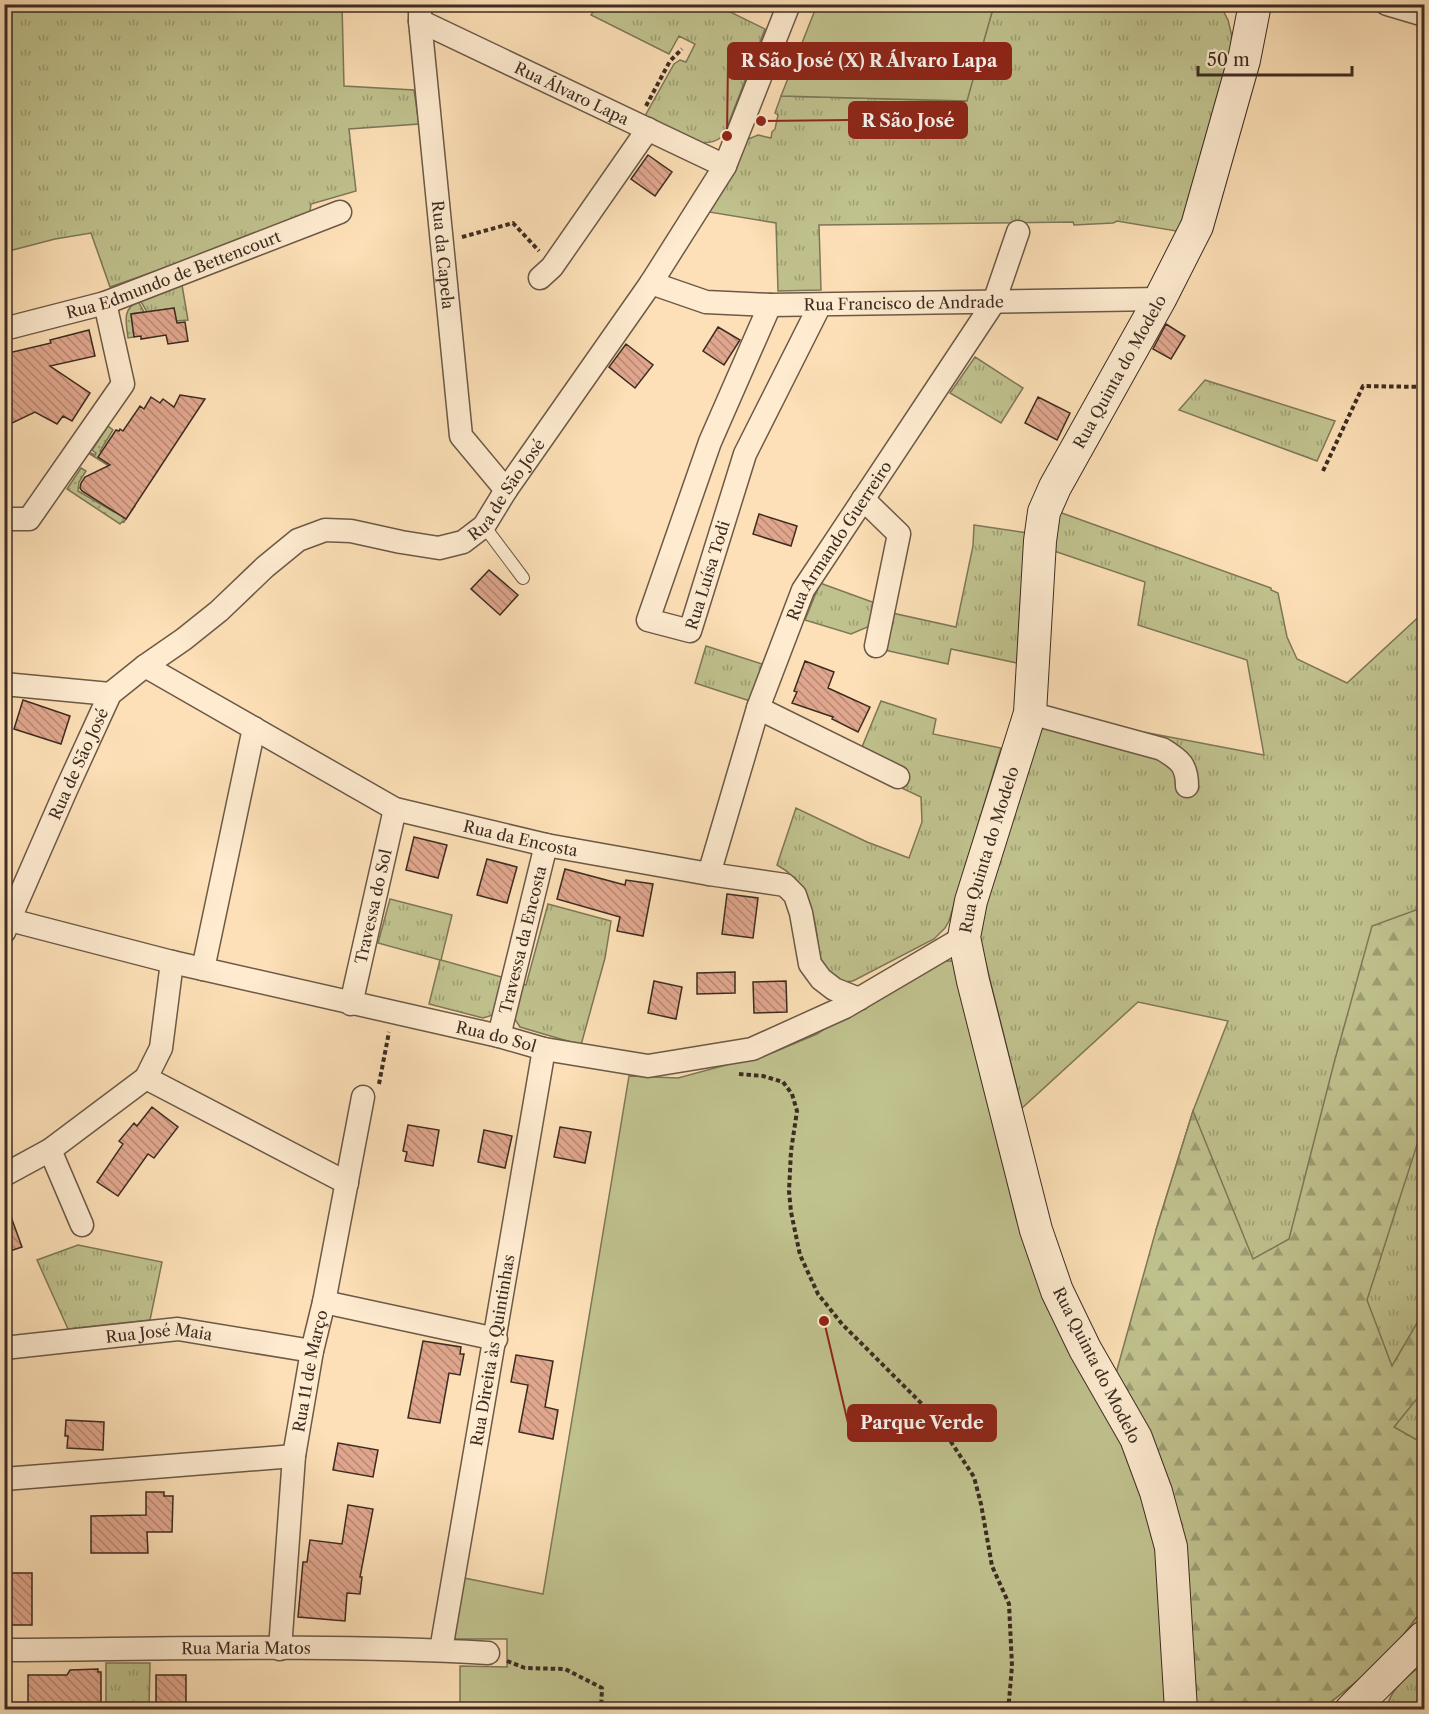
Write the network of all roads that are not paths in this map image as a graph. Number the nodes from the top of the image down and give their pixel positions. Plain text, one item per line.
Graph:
1 (789, 4) edge
2 (1232, 4) edge
3 (1255, 4) edge
4 (1387, 4) edge
5 (420, 13) edge
6 (1425, 15) edge
7 (1241, 72) junction
8 (642, 126) junction
9 (724, 166) junction
10 (340, 212) dead end
11 (1018, 232) dead end
12 (546, 272) road end
13 (651, 283) junction
14 (1160, 299) junction
15 (994, 302) junction
16 (105, 303) junction
17 (770, 305) junction
18 (820, 305) junction
19 (4, 328) edge
20 (506, 490) junction
21 (863, 499) junction
22 (4, 519) edge
23 (484, 526) junction
24 (523, 578) dead end
25 (876, 646) dead end
26 (146, 666) junction
27 (4, 684) edge
28 (110, 694) junction
29 (758, 708) junction
30 (1030, 713) junction
31 (254, 728) junction
32 (897, 777) dead end
33 (1187, 786) dead end
34 (395, 810) junction
35 (546, 845) junction
36 (709, 874) junction
37 (7, 926) edge
38 (964, 937) junction
39 (172, 962) junction
40 (203, 969) junction
41 (860, 999) junction
42 (351, 1004) junction
43 (499, 1036) junction
44 (544, 1049) junction
45 (146, 1078) junction
46 (363, 1096) road end
47 (50, 1150) junction
48 (4, 1175) edge
49 (347, 1184) junction
50 (82, 1225) dead end
51 (324, 1302) junction
52 (496, 1339) junction
53 (4, 1348) edge
54 (312, 1351) junction
55 (294, 1456) junction
56 (4, 1479) edge
57 (1425, 1637) edge
58 (280, 1649) junction
59 (4, 1650) edge
60 (441, 1650) junction
61 (488, 1653) road end
62 (1179, 1675) junction
63 (1174, 1710) edge
64 (1181, 1710) edge
65 (1351, 1710) edge

1 - 9 street, Rua de São José
2 - 7 street, Rua Quinta do Modelo
3 - 7 street, Rua Quinta do Modelo
4 - 6 street
5 - 8 street, Rua Álvaro Lapa
5 - 20 street, Rua da Capela
7 - 14 street, Rua Quinta do Modelo
8 - 9 street, Rua Álvaro Lapa
8 - 12 street
9 - 13 street, Rua de São José
10 - 16 street, Rua Edmundo de Bettencourt
11 - 15 street, Rua Armando Guerreiro
13 - 17 street, Rua Francisco de Andrade
13 - 20 street, Rua de São José
14 - 15 street, Rua Francisco de Andrade
14 - 30 street, Rua Quinta do Modelo
15 - 18 street, Rua Francisco de Andrade
15 - 21 street, Rua Armando Guerreiro
16 - 19 street, Rua Edmundo de Bettencourt
16 - 22 street
17 - 18 street, Rua Francisco de Andrade
17 - 18 street, Rua Luísa Todi
20 - 23 street, Rua de São José
21 - 25 street
21 - 29 street, Rua Armando Guerreiro
23 - 24 lane
23 - 26 street, Rua de São José
26 - 28 street, Rua de São José
26 - 31 street, Rua da Encosta
27 - 28 street
28 - 37 street, Rua de São José
29 - 32 street
29 - 36 street, Rua Armando Guerreiro
30 - 33 street
30 - 38 street, Rua Quinta do Modelo
31 - 34 street, Rua da Encosta
31 - 40 street
34 - 35 street, Rua da Encosta
34 - 42 street, Travessa do Sol
35 - 36 street, Rua da Encosta
35 - 43 street, Travessa da Encosta
36 - 41 street, Rua da Encosta
37 - 39 street, Rua do Sol
38 - 41 street, Rua do Sol
38 - 62 street, Rua Quinta do Modelo
39 - 40 street, Rua do Sol
39 - 45 street
40 - 42 street, Rua do Sol
41 - 44 street, Rua do Sol
42 - 43 street, Rua do Sol
43 - 44 street, Rua do Sol
44 - 52 street, Rua Direita às Quintinhas
45 - 47 street
45 - 49 street
46 - 49 street, Rua 11 de Março
47 - 48 street
47 - 50 street
49 - 51 street, Rua 11 de Março
51 - 52 street
51 - 54 street, Rua 11 de Março
52 - 60 street, Rua Direita às Quintinhas
53 - 54 street, Rua José Maia
54 - 55 street, Rua 11 de Março
55 - 56 street
55 - 58 street, Rua 11 de Março
57 - 65 street
58 - 59 street, Rua Maria Matos
58 - 60 street, Rua Maria Matos
60 - 61 street, Rua Maria Matos
62 - 63 street, Rua Quinta do Modelo
62 - 64 street, Rua Quinta do Modelo

